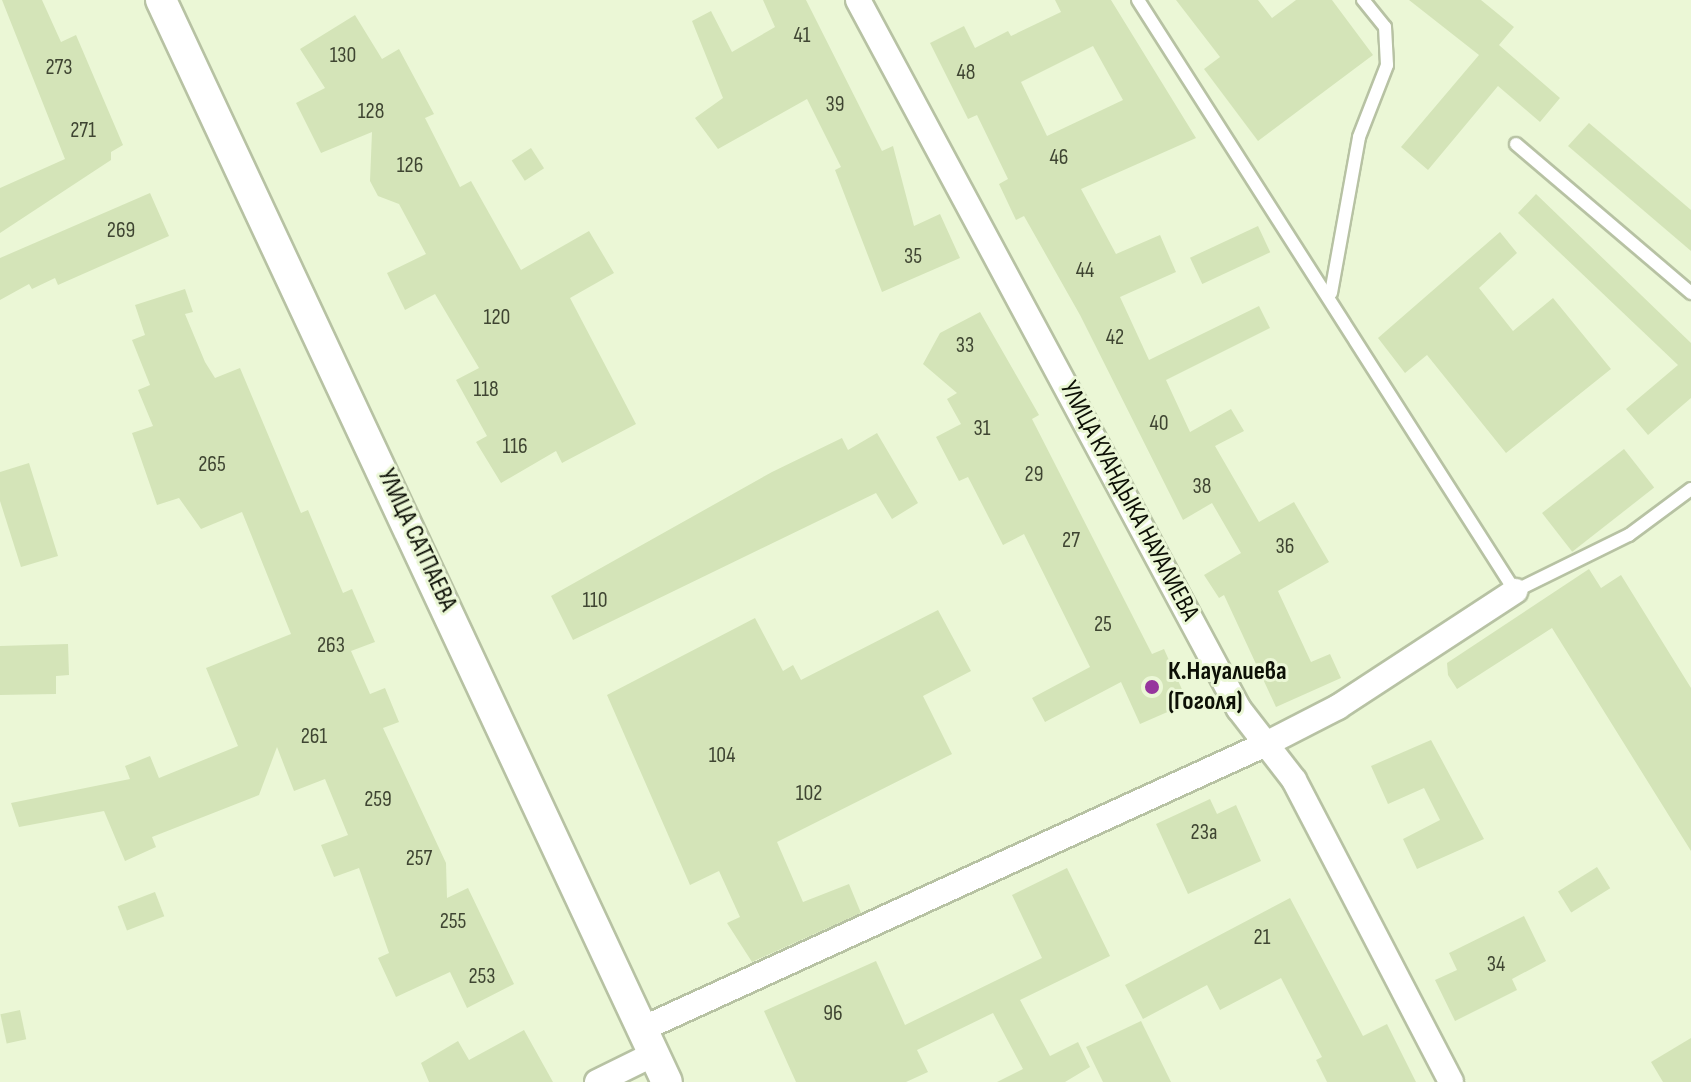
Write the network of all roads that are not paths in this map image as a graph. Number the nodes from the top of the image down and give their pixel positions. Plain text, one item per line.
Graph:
1 (161, 0) edge
2 (858, 0) edge
3 (1138, 0) edge
4 (1363, 0) edge
5 (1516, 144) dead end
6 (1331, 293) junction
7 (1691, 293) edge
8 (1691, 489) edge
9 (1515, 591) junction
10 (1266, 744) junction
11 (648, 1041) junction
12 (597, 1082) edge
13 (667, 1082) edge
14 (1451, 1082) edge

1 - 11 street, УЛИЦА САТПАЕВА
2 - 10 street, УЛИЦА КУАНДЫКА НАУАЛИЕВА
3 - 6 lane
4 - 6 lane
5 - 7 lane
6 - 9 lane
8 - 9 lane
9 - 10 street
10 - 11 street
10 - 14 street, УЛИЦА КУАНДЫКА НАУАЛИЕВА
11 - 12 street
11 - 13 street, УЛИЦА САТПАЕВА

